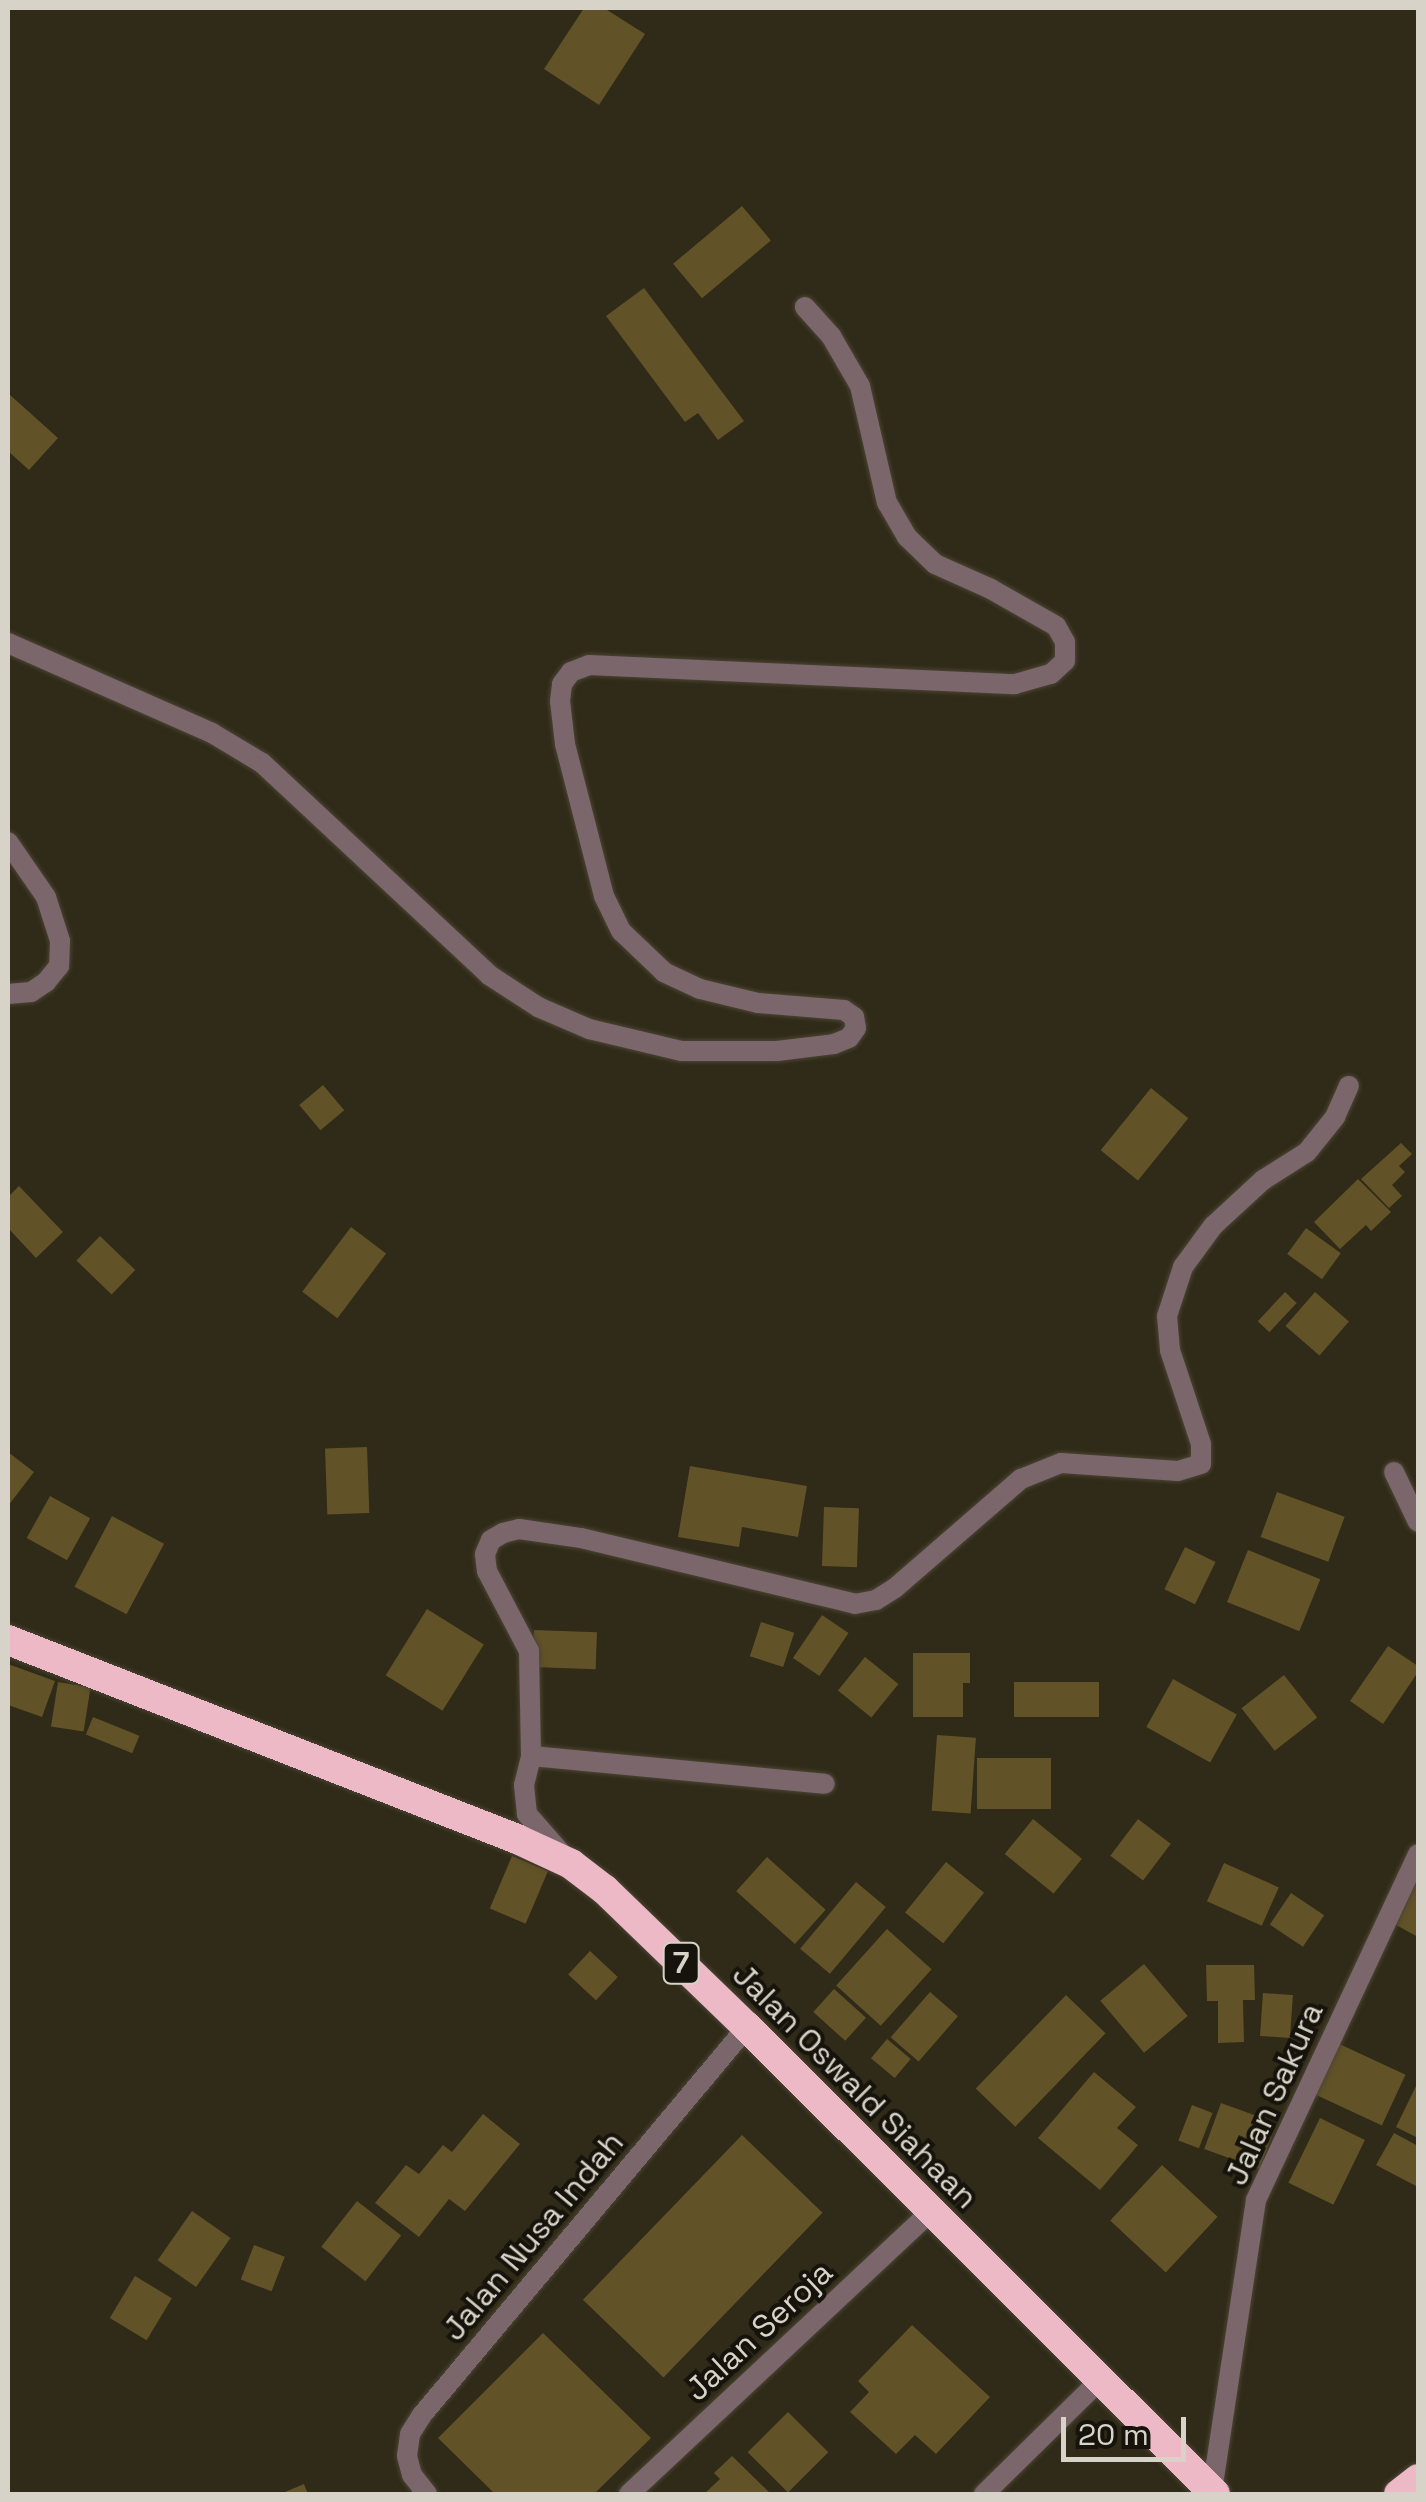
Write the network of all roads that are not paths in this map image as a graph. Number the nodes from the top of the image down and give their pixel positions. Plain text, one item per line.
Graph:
1 (806, 308) dead end
2 (8, 643) edge
3 (8, 842) edge
4 (8, 994) edge
5 (1349, 1086) dead end
6 (1394, 1472) dead end
7 (1418, 1522) edge
8 (8, 1640) edge
9 (532, 1756) junction
10 (825, 1784) dead end
11 (1418, 1854) edge
12 (571, 1864) junction
13 (747, 2027) junction
14 (931, 2211) junction
15 (1102, 2378) junction
16 (1418, 2479) edge
17 (1214, 2493) edge
18 (427, 2494) edge
19 (629, 2494) edge
20 (984, 2494) edge
21 (1399, 2494) edge

1 - 2 street
3 - 4 street
5 - 9 street
6 - 7 street
8 - 12 highway, Jalan Oswald Siahaan / 7
9 - 10 street
9 - 12 street
11 - 17 street, Jalan Sakura
12 - 13 highway, Jalan Oswald Siahaan / 7
13 - 14 highway, Jalan Oswald Siahaan / 7
13 - 18 street, Jalan Nusa Indah
14 - 15 highway, Jalan Oswald Siahaan / 7
14 - 19 street, Jalan Seroja
15 - 17 highway, Jalan Oswald Siahaan / 7
15 - 20 street
16 - 21 highway

